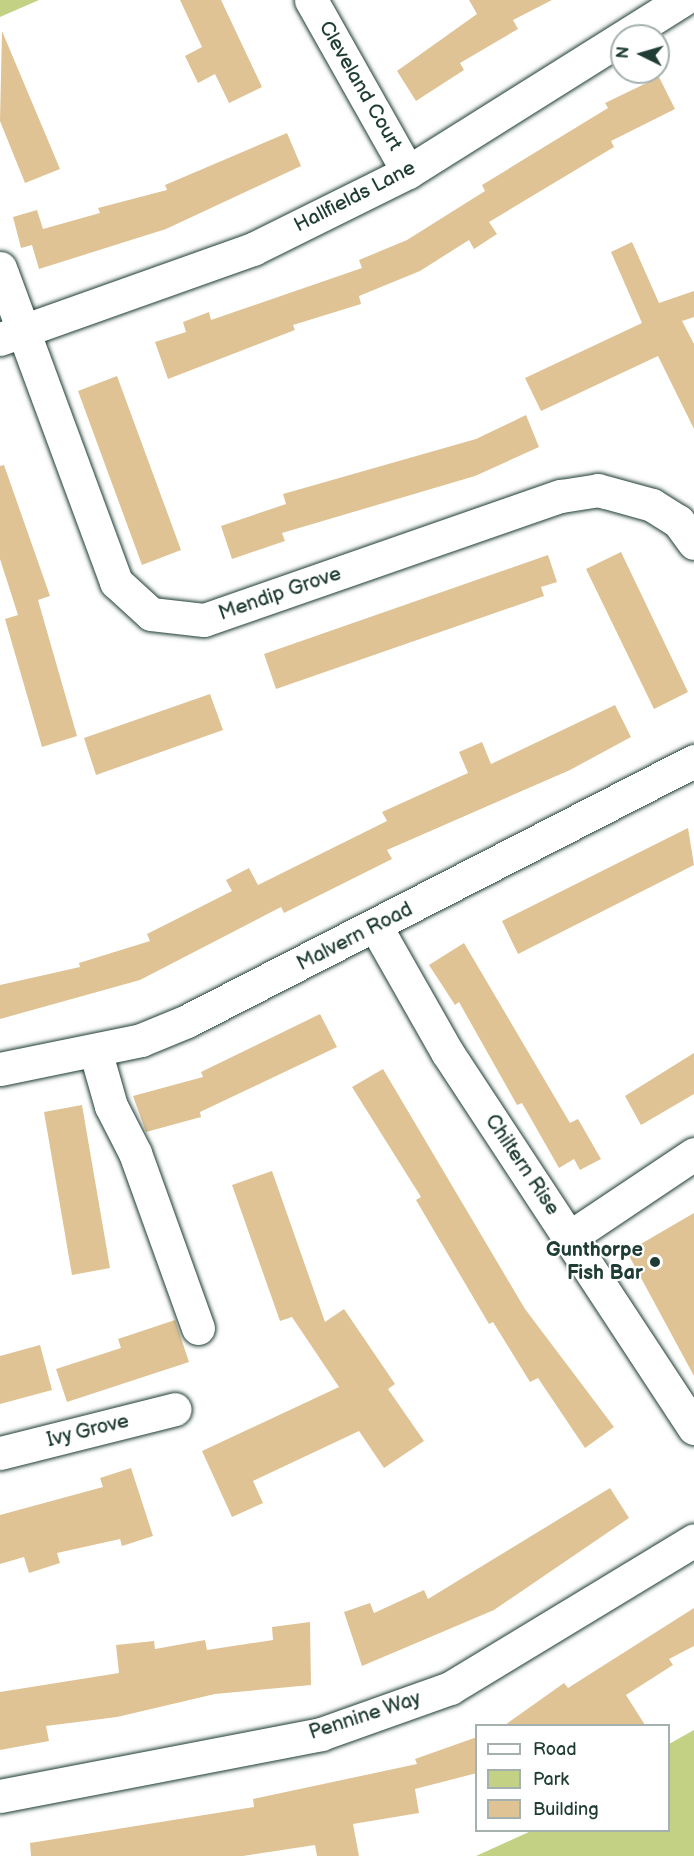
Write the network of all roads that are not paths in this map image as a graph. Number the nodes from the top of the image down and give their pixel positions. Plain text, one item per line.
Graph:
1 (311, 0) edge
2 (682, 0) edge
3 (408, 172) junction
4 (0, 268) edge
5 (11, 335) edge
6 (694, 543) edge
7 (694, 761) edge
8 (376, 927) junction
9 (94, 1050) junction
10 (0, 1070) edge
11 (694, 1154) edge
12 (570, 1237) junction
13 (198, 1328) dead end
14 (176, 1409) dead end
15 (694, 1428) edge
16 (0, 1453) edge
17 (694, 1540) edge
18 (0, 1796) edge

1 - 3 street, Cleveland Court
2 - 3 street, Hallfields Lane
3 - 5 street, Hallfields Lane
4 - 5 street, Mendip Grove
5 - 6 street, Mendip Grove
7 - 8 street, Malvern Road
8 - 9 street, Malvern Road
8 - 12 street, Chiltern Rise
9 - 10 street, Malvern Road
9 - 13 street
11 - 12 street
12 - 15 street, Chiltern Rise
14 - 16 street, Ivy Grove
17 - 18 street, Pennine Way

